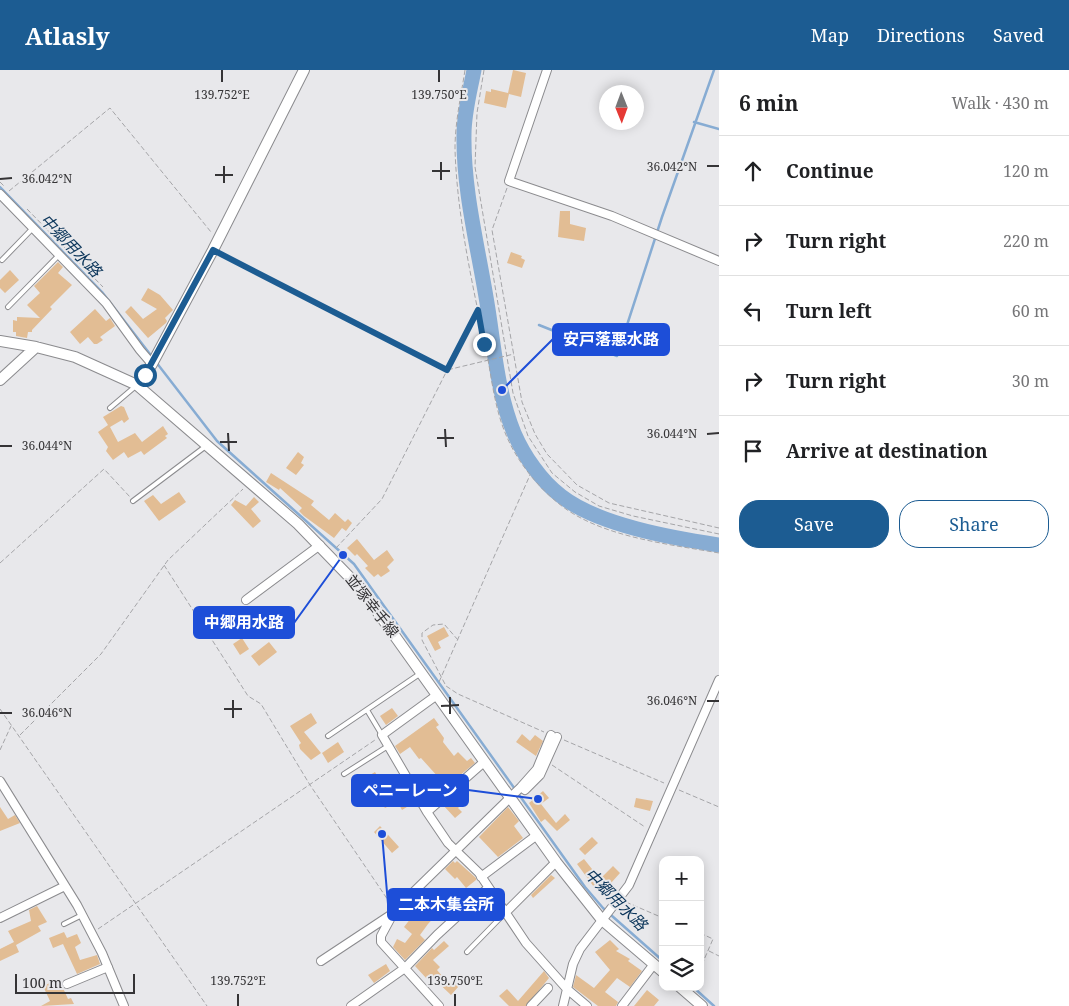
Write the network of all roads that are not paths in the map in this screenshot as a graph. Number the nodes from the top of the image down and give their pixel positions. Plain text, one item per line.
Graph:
1 (304, 70) edge
2 (547, 70) edge
3 (1, 195) edge
4 (33, 228) junction
5 (59, 254) junction
6 (2, 260) dead end
7 (719, 261) edge
8 (8, 307) dead end
9 (0, 342) edge
10 (36, 347) junction
11 (152, 364) junction
12 (0, 380) edge
13 (137, 385) junction
14 (110, 408) dead end
15 (206, 446) junction
16 (133, 502) road end
17 (320, 545) junction
18 (246, 600) dead end
19 (422, 672) junction
20 (719, 680) edge
21 (438, 695) junction
22 (367, 710) junction
23 (382, 735) junction
24 (328, 736) dead end
25 (388, 746) junction
26 (484, 762) junction
27 (344, 774) dead end
28 (0, 781) edge
29 (521, 787) junction
30 (3, 793) edge
31 (510, 797) junction
32 (427, 812) junction
33 (537, 835) junction
34 (456, 849) junction
35 (556, 862) junction
36 (481, 877) junction
37 (65, 886) junction
38 (488, 888) junction
39 (394, 912) junction
40 (505, 913) junction
41 (82, 915) junction
42 (0, 918) edge
43 (602, 920) junction
44 (64, 924) dead end
45 (467, 952) dead end
46 (321, 961) dead end
47 (654, 964) junction
48 (108, 967) junction
49 (405, 968) junction
50 (659, 968) edge
51 (67, 984) dead end
52 (548, 988) dead end
53 (567, 989) junction
54 (684, 991) edge
55 (695, 1004) edge
56 (124, 1006) edge
57 (351, 1006) edge
58 (439, 1006) edge
59 (531, 1006) edge
60 (563, 1006) edge
61 (587, 1006) edge
62 (622, 1006) edge

1 - 11 main road
2 - 7 street
3 - 4 street
4 - 5 street
4 - 6 lane
5 - 8 lane
5 - 11 street
9 - 10 main road, 並塚幸手線
10 - 12 main road
10 - 13 main road, 並塚幸手線
11 - 13 main road
13 - 14 lane
13 - 15 main road, 並塚幸手線
15 - 16 lane
15 - 17 main road, 並塚幸手線
17 - 18 street
17 - 19 main road, 並塚幸手線
19 - 21 main road, 並塚幸手線
19 - 22 lane
20 - 43 street
21 - 23 street
21 - 26 main road, 並塚幸手線
22 - 23 lane
22 - 24 lane
23 - 25 street
25 - 27 lane
25 - 32 street
26 - 31 main road, 並塚幸手線
26 - 32 street
28 - 30 street
29 - 29 street
29 - 31 street
30 - 37 street
31 - 33 main road, 並塚幸手線
31 - 34 street
32 - 34 street
33 - 35 main road, 並塚幸手線
33 - 36 street
34 - 36 street
34 - 39 street
35 - 40 street
35 - 43 main road, 並塚幸手線
36 - 38 street
37 - 41 street
37 - 42 street
38 - 40 street
38 - 49 street
39 - 46 street
39 - 49 street
40 - 45 lane
40 - 53 street
41 - 44 lane
41 - 48 street
43 - 47 main road, 並塚幸手線
43 - 53 street
47 - 50 main road, 並塚幸手線
47 - 62 street
48 - 51 street
48 - 56 street
49 - 57 street
49 - 58 street
52 - 59 street
53 - 60 street
53 - 61 street
54 - 55 main road

